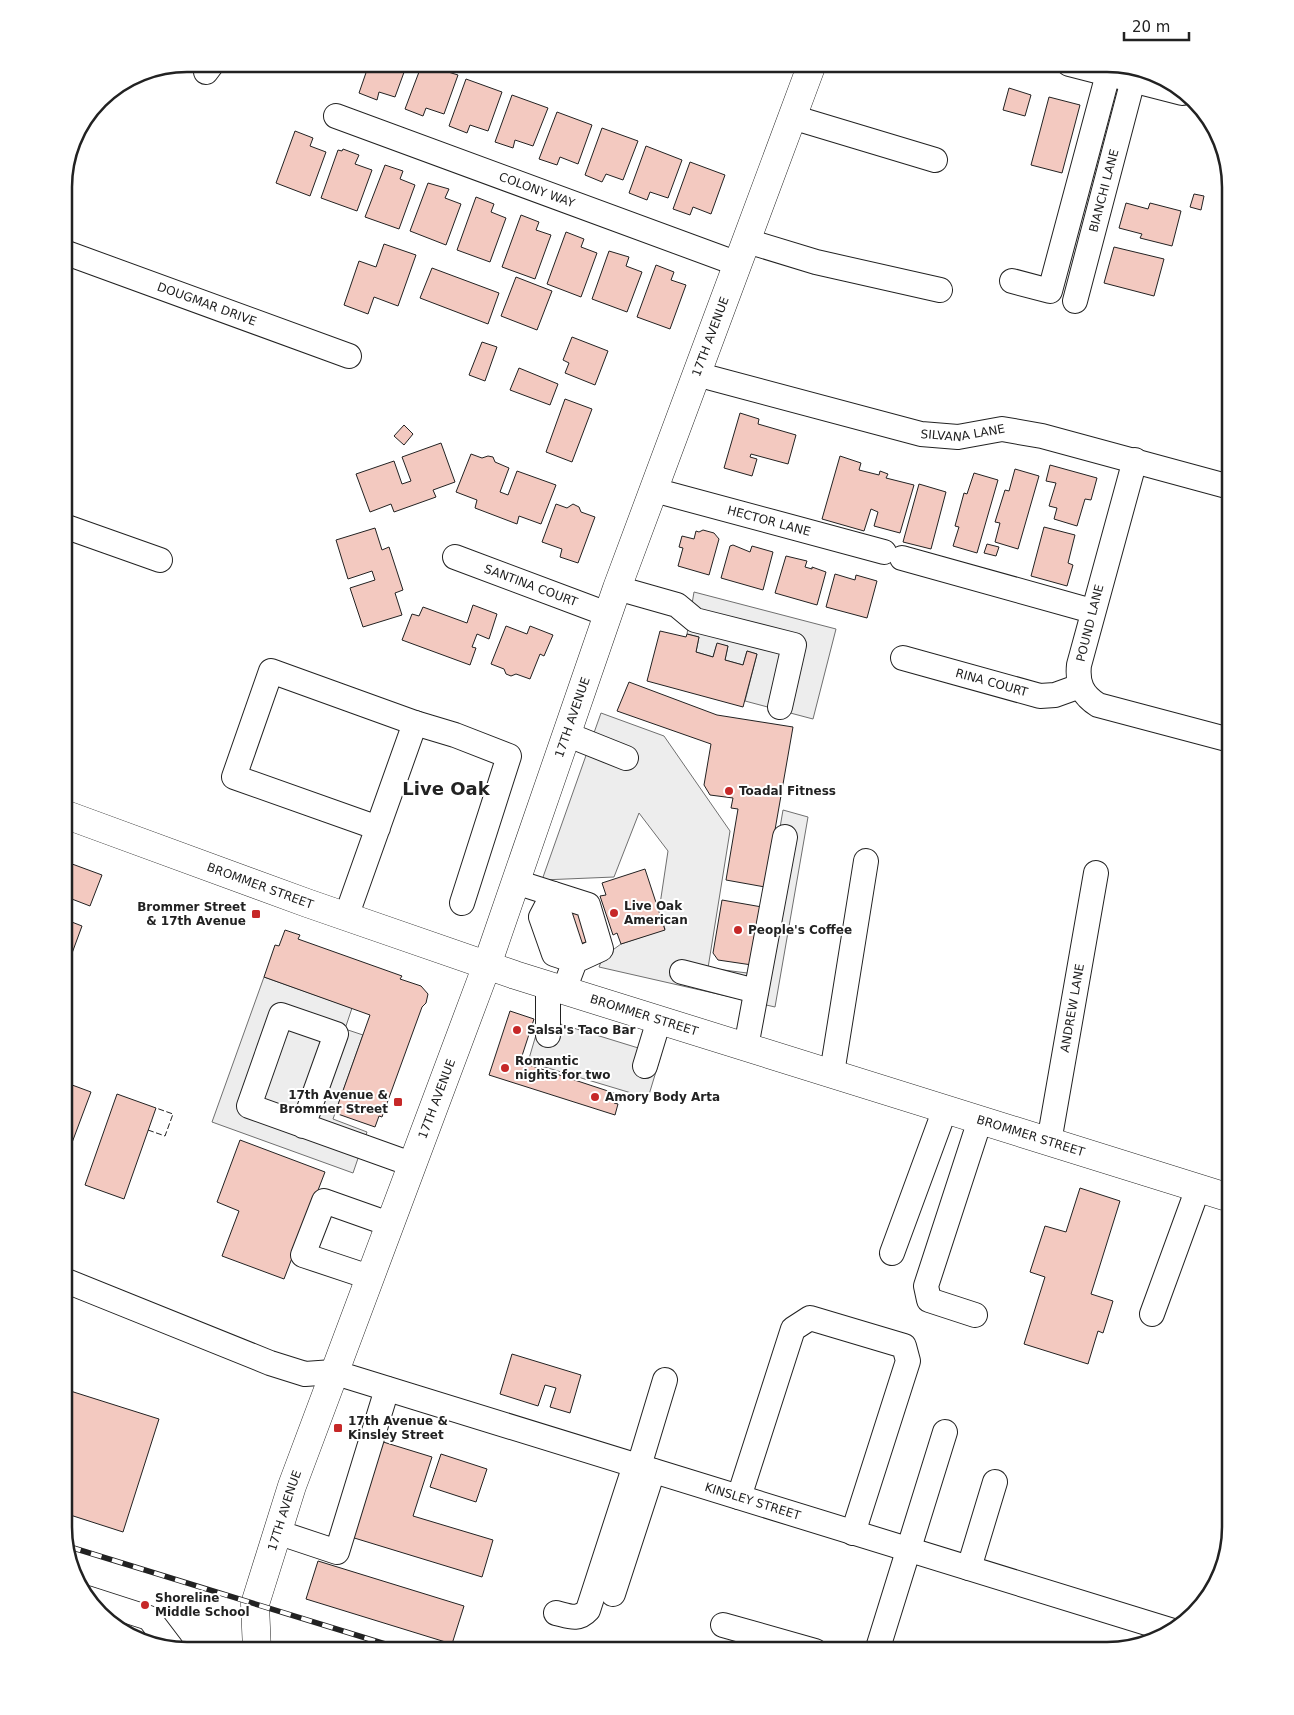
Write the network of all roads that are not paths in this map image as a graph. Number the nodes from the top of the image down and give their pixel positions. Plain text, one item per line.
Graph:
1 (809, 73) edge
2 (1104, 73) edge
3 (1108, 74) junction
4 (1133, 80) junction
5 (1165, 88) edge
6 (336, 116) dead end
7 (792, 117) junction
8 (936, 160) dead end
9 (742, 253) junction
10 (73, 255) edge
11 (1012, 281) dead end
12 (940, 290) dead end
13 (1074, 300) dead end
14 (349, 356) dead end
15 (696, 374) junction
16 (1135, 460) junction
17 (1222, 485) edge
18 (654, 490) junction
19 (73, 529) edge
20 (455, 557) dead end
21 (160, 560) dead end
22 (617, 588) junction
23 (1092, 610) junction
24 (607, 614) junction
25 (903, 658) dead end
26 (1080, 686) junction
27 (780, 707) dead end
28 (415, 724) junction
29 (566, 734) junction
30 (1222, 738) edge
31 (626, 758) dead end
32 (73, 817) edge
33 (378, 828) junction
34 (785, 837) dead end
35 (866, 861) dead end
36 (1096, 873) dead end
37 (516, 882) junction
38 (553, 894) junction
39 (462, 903) dead end
40 (346, 916) junction
41 (576, 961) junction
42 (487, 965) junction
43 (682, 972) dead end
44 (556, 988) junction
45 (756, 991) junction
46 (659, 1020) junction
47 (548, 1035) dead end
48 (746, 1047) junction
49 (645, 1066) dead end
50 (832, 1073) junction
51 (945, 1109) junction
52 (980, 1120) junction
53 (303, 1126) junction
54 (1049, 1142) junction
55 (411, 1164) junction
56 (1198, 1188) junction
57 (1222, 1196) edge
58 (389, 1224) junction
59 (892, 1253) dead end
60 (369, 1277) junction
61 (72, 1283) edge
62 (1152, 1314) dead end
63 (975, 1315) dead end
64 (333, 1372) junction
65 (664, 1380) dead end
66 (387, 1389) junction
67 (945, 1432) dead end
68 (642, 1467) junction
69 (995, 1482) dead end
70 (740, 1497) junction
71 (278, 1532) junction
72 (853, 1533) junction
73 (908, 1550) junction
74 (969, 1568) junction
75 (612, 1594) dead end
76 (101, 1602) edge
77 (556, 1612) dead end
78 (723, 1625) dead end
79 (1162, 1628) edge
80 (166, 1641) edge
81 (257, 1642) edge
82 (783, 1642) edge
83 (880, 1642) edge

1 - 7 main road, 17TH AVENUE
2 - 3 street
3 - 4 street
3 - 11 street
4 - 5 street
4 - 13 street, BIANCHI LANE
6 - 9 street, COLONY WAY
7 - 8 street
7 - 9 main road, 17TH AVENUE
9 - 12 street, COLONY WAY
9 - 15 main road, 17TH AVENUE
10 - 14 street, DOUGMAR DRIVE
15 - 16 street, SILVANA LANE
15 - 18 main road, 17TH AVENUE
16 - 17 street, SILVANA LANE
16 - 23 street, POUND LANE
18 - 22 main road, 17TH AVENUE
18 - 23 street, HECTOR LANE
19 - 21 street
20 - 24 street, SANTINA COURT
22 - 24 main road, 17TH AVENUE
22 - 27 street
23 - 26 street, POUND LANE
24 - 29 main road, 17TH AVENUE
25 - 26 street, RINA COURT
26 - 30 street
28 - 33 street
28 - 33 street
28 - 39 street
29 - 31 street
29 - 37 main road, 17TH AVENUE
32 - 40 main road, BROMMER STREET
33 - 40 street
34 - 45 street
35 - 50 street
36 - 54 street, ANDREW LANE
37 - 38 street
37 - 42 main road, 17TH AVENUE
38 - 41 street
38 - 41 street
40 - 42 main road, BROMMER STREET
41 - 44 street
42 - 44 main road, BROMMER STREET
42 - 55 main road, 17TH AVENUE
43 - 45 street
44 - 46 main road, BROMMER STREET
44 - 47 street
45 - 48 street
46 - 48 main road, BROMMER STREET
46 - 49 street
48 - 50 main road, BROMMER STREET
50 - 51 main road, BROMMER STREET
51 - 52 main road, BROMMER STREET
51 - 59 street
52 - 54 main road, BROMMER STREET
52 - 63 street
53 - 53 street
53 - 55 street
54 - 56 main road, BROMMER STREET
55 - 58 main road, 17TH AVENUE
56 - 57 main road, BROMMER STREET
56 - 62 street
58 - 60 main road, 17TH AVENUE
58 - 60 street
60 - 64 main road, 17TH AVENUE
61 - 64 street
64 - 66 street, KINSLEY STREET
64 - 71 main road, 17TH AVENUE
65 - 68 street
66 - 68 street, KINSLEY STREET
66 - 71 street
67 - 73 street
68 - 70 street, KINSLEY STREET
68 - 75 street
68 - 77 street
69 - 74 street
70 - 72 street, KINSLEY STREET
70 - 72 street
71 - 81 main road, 17TH AVENUE
72 - 73 street, KINSLEY STREET
73 - 74 street, KINSLEY STREET
73 - 83 street
74 - 79 street, KINSLEY STREET
76 - 80 street
78 - 82 street

